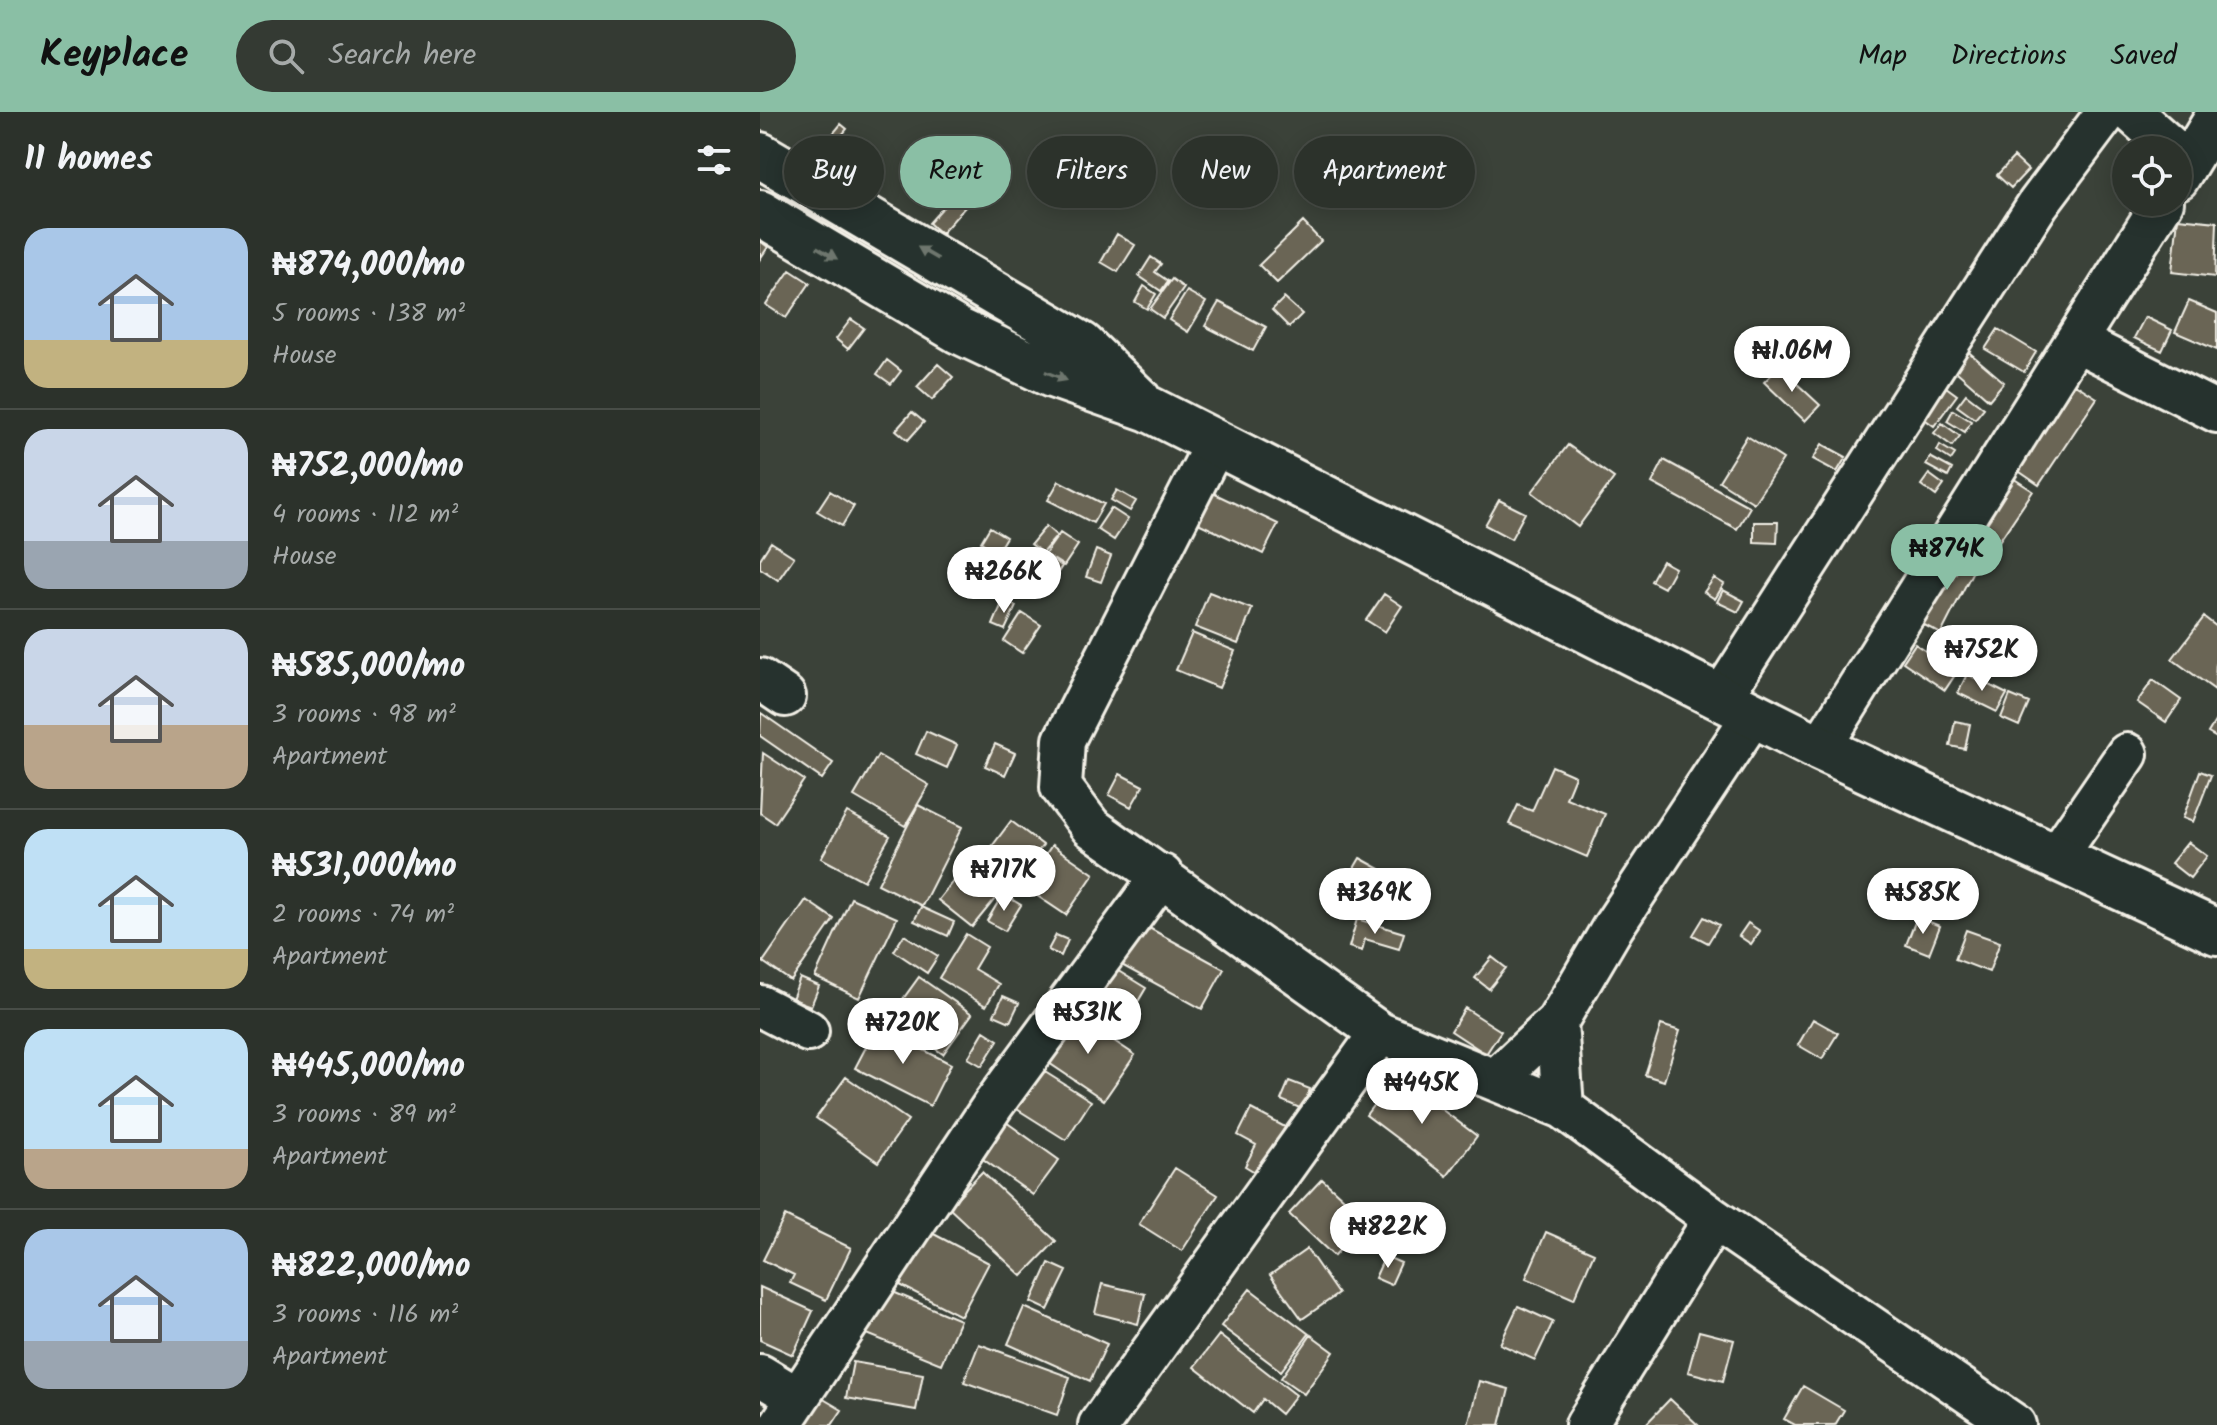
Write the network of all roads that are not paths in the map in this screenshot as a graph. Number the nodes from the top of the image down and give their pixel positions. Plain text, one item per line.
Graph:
1 (2107, 112) edge
2 (2131, 112) edge
3 (2217, 115) edge
4 (2155, 136) edge
5 (2192, 145) edge
6 (760, 155) edge
7 (760, 213) edge
8 (2154, 216) edge
9 (2076, 341) junction
10 (1149, 409) junction
11 (2217, 412) edge
12 (1216, 442) junction
13 (1737, 707) junction
14 (1820, 748) junction
15 (2127, 754) dead end
16 (2057, 856) junction
17 (1162, 875) junction
18 (2217, 932) edge
19 (760, 1006) edge
20 (1557, 1022) junction
21 (808, 1031) dead end
22 (1380, 1033) junction
23 (1495, 1080) junction
24 (1563, 1108) junction
25 (1714, 1219) junction
26 (760, 1375) edge
27 (789, 1412) edge
28 (1099, 1425) edge
29 (1586, 1425) edge
30 (2015, 1425) edge

1 - 13 street
2 - 4 street
3 - 5 street
10 -> 6 main road
7 -> 10 main road
8 - 9 street
9 - 11 street
9 - 14 street
10 - 12 main road
12 - 13 main road
12 - 17 street
13 - 14 main road
13 - 20 street
14 - 16 main road
15 - 16 street
16 - 18 main road
17 - 22 street
17 - 27 street
19 - 21 street
20 - 23 street
20 - 24 street
22 - 23 street
22 - 28 street
23 - 24 street
24 - 25 street
25 - 29 street
25 - 30 street
26 - 27 street

